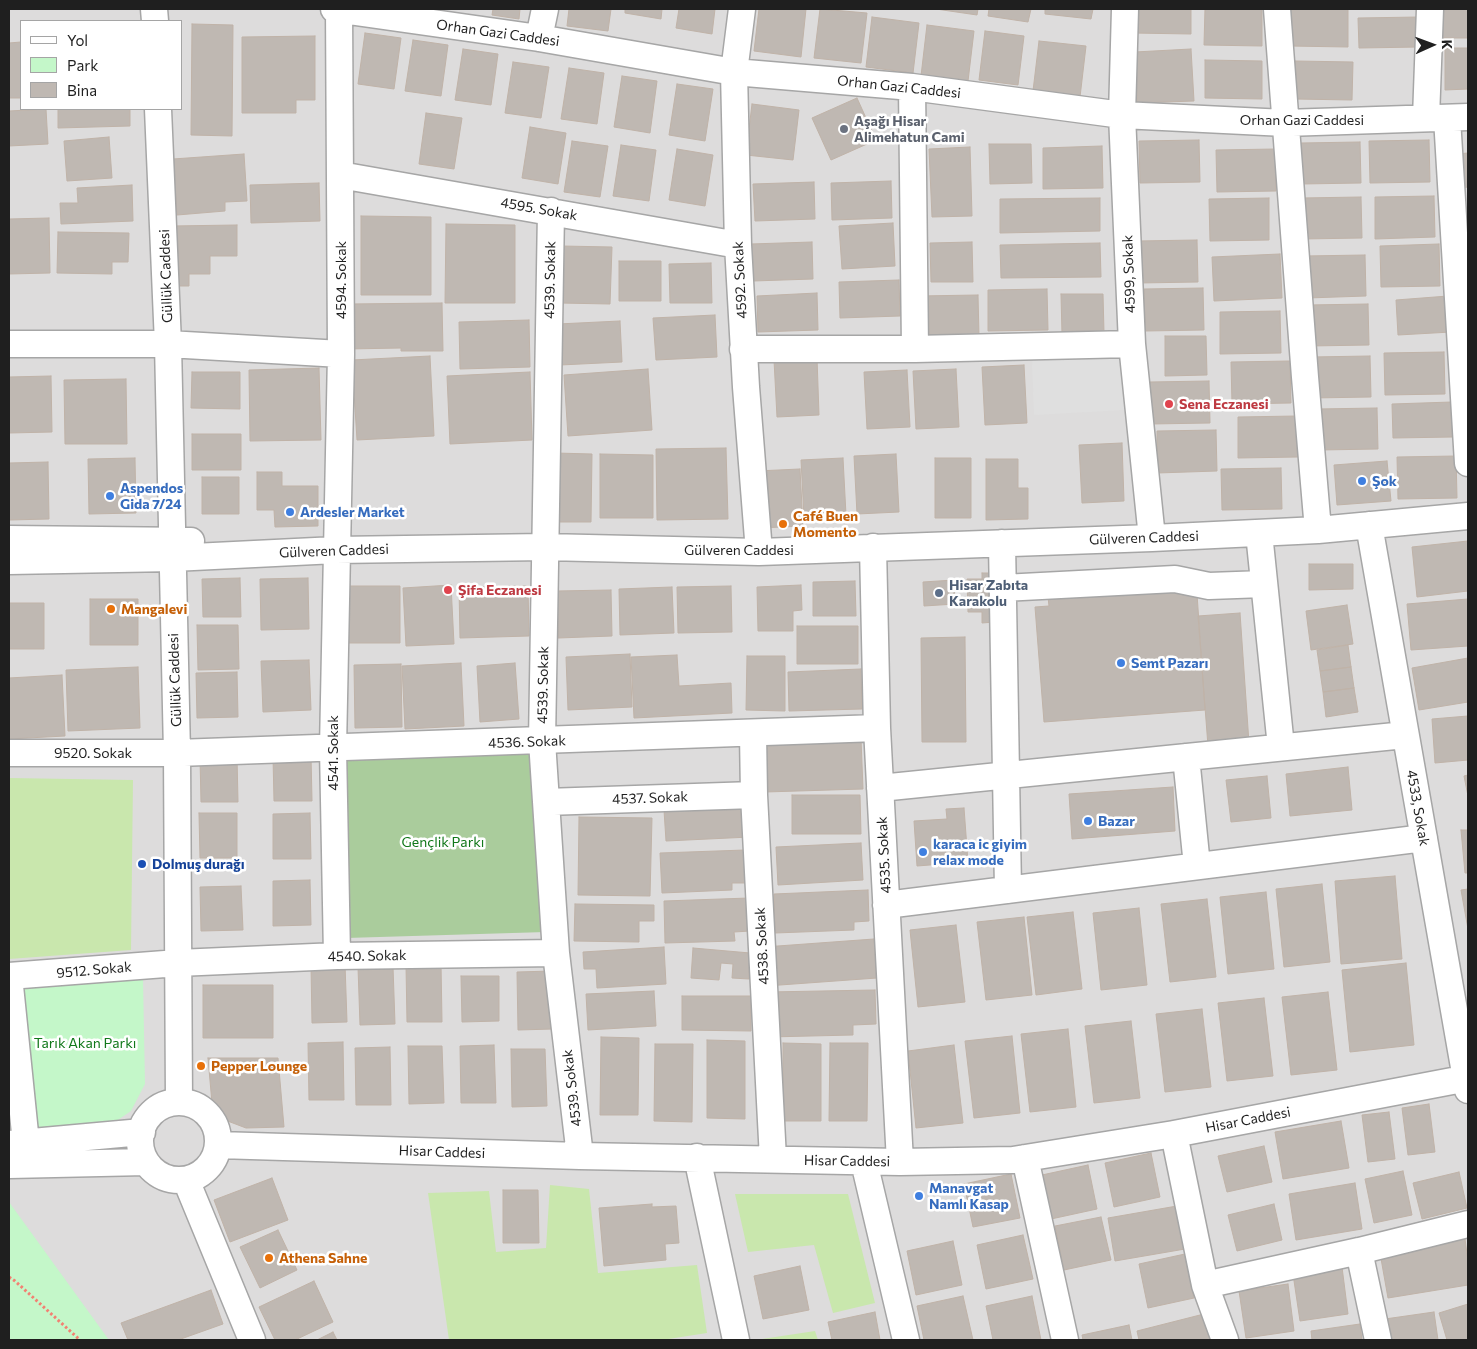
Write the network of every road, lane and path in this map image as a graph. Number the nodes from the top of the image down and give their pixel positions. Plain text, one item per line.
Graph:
1 (337, 9) edge
2 (545, 9) edge
3 (742, 9) edge
4 (1125, 9) edge
5 (1277, 9) edge
6 (1430, 9) edge
7 (539, 38) junction
8 (734, 72) junction
9 (912, 87) junction
10 (158, 110) edge
11 (1122, 115) junction
12 (1447, 118) edge
13 (1285, 123) junction
14 (340, 175) junction
15 (551, 211) junction
16 (738, 245) junction
17 (9, 344) edge
18 (168, 344) junction
19 (1132, 344) junction
20 (743, 349) junction
21 (915, 349) junction
22 (341, 354) junction
23 (1468, 463) edge
24 (1468, 516) edge
25 (1368, 525) junction
26 (1318, 530) junction
27 (1258, 533) junction
28 (1152, 538) junction
29 (9, 539) edge
30 (1002, 543) junction
31 (546, 546) junction
32 (336, 547) junction
33 (872, 547) junction
34 (173, 549) junction
35 (758, 552) junction
36 (9, 561) edge
37 (1264, 584) junction
38 (1002, 588) junction
39 (877, 728) junction
40 (753, 734) junction
41 (1405, 735) junction
42 (542, 741) junction
43 (1282, 747) junction
44 (333, 748) junction
45 (9, 753) edge
46 (177, 753) junction
47 (1186, 757) junction
48 (1006, 775) junction
49 (880, 788) junction
50 (754, 795) junction
51 (546, 802) junction
52 (1424, 838) junction
53 (1197, 866) junction
54 (1008, 890) junction
55 (886, 905) junction
56 (556, 953) junction
57 (337, 956) junction
58 (178, 963) junction
59 (9, 976) edge
60 (1468, 1082) edge
61 (179, 1102) junction
62 (142, 1132) junction
63 (1174, 1134) junction
64 (18, 1144) edge
65 (218, 1145) junction
66 (580, 1156) junction
67 (697, 1157) junction
68 (1025, 1158) junction
69 (773, 1159) junction
70 (146, 1162) junction
71 (864, 1162) junction
72 (900, 1162) junction
73 (9, 1165) edge
74 (186, 1180) junction
75 (1468, 1224) edge
76 (1359, 1251) junction
77 (9, 1277) edge
78 (1205, 1285) junction
79 (80, 1340) edge
80 (252, 1340) edge
81 (736, 1340) edge
82 (906, 1340) edge
83 (1065, 1340) edge
84 (1225, 1340) edge
85 (1378, 1340) edge

1 - 7 street, Orhan Gazi Caddesi
1 - 14 street, 4594. Sokak
2 - 7 street
3 - 8 street, 4592. Sokak
4 - 11 street, 4599, Sokak
5 - 13 street
6 - 12 street
7 - 8 street, Orhan Gazi Caddesi
8 - 9 street, Orhan Gazi Caddesi
8 - 16 street, 4592. Sokak
9 - 11 street, Orhan Gazi Caddesi
9 - 21 street
10 - 18 street, Güllük Caddesi
11 - 13 street, Orhan Gazi Caddesi
11 - 19 street, 4599, Sokak
12 - 13 street, Orhan Gazi Caddesi
12 - 23 street
13 - 26 street
14 - 15 street, 4595. Sokak
14 - 22 street, 4594. Sokak
15 - 16 street, 4595. Sokak
15 - 31 street, 4539. Sokak
16 - 20 street, 4592. Sokak
17 - 18 street
18 - 22 street
18 - 34 street, Güllük Caddesi
19 - 21 street
19 - 28 street, 4599, Sokak
20 - 21 street
20 - 35 street, 4592. Sokak
22 - 32 street, 4594. Sokak
24 - 25 street, Gülveren Caddesi
25 - 26 street, Gülveren Caddesi
25 - 41 street, 4533, Sokak
26 - 27 street, Gülveren Caddesi
27 - 28 street, Gülveren Caddesi
27 - 37 street
28 - 30 street, Gülveren Caddesi
29 - 34 street, Gülveren Caddesi
30 - 33 street, Gülveren Caddesi
30 - 38 street
31 - 32 street, Gülveren Caddesi
31 - 35 street, Gülveren Caddesi
31 - 42 street, 4539. Sokak
32 - 34 street, Gülveren Caddesi
32 - 44 street, 4541. Sokak
33 - 35 street, Gülveren Caddesi
33 - 39 street, 4535. Sokak
34 - 36 street, Gülveren Caddesi
34 - 46 street, Güllük Caddesi
37 - 38 street
37 - 43 street
38 - 48 street
39 - 40 street, 4536. Sokak
39 - 49 street, 4535. Sokak
40 - 42 street, 4536. Sokak
40 - 50 street, 4538. Sokak
41 - 43 street
41 - 52 street, 4533, Sokak
42 - 44 street, 4536. Sokak
42 - 51 street, 4539. Sokak
43 - 47 street
44 - 46 street, 4536. Sokak
44 - 57 street, 4541. Sokak
45 - 46 street, 9520. Sokak
46 - 58 street, Güllük Caddesi
47 - 48 street
47 - 53 street
48 - 49 street
48 - 54 street
49 - 55 street, 4535. Sokak
50 - 51 street, 4537. Sokak
50 - 69 street, 4538. Sokak
51 - 56 street, 4539. Sokak
52 - 53 street
52 - 60 street, 4533, Sokak
53 - 54 street
54 - 55 street
55 - 72 street, 4535. Sokak
56 - 57 street, 4540. Sokak
56 - 66 street, 4539. Sokak
57 - 58 street, 4540. Sokak
58 - 59 street, 9512. Sokak
58 - 61 street, Güllük Caddesi
59 - 64 street
60 - 63 street, Hisar Caddesi
61 - 62 street
61 - 65 street
62 - 64 street
62 - 70 street
63 - 68 street, Hisar Caddesi
63 - 78 street
65 - 66 street, Hisar Caddesi
65 - 74 street
66 - 67 street, Hisar Caddesi
67 - 69 street, Hisar Caddesi
67 - 81 street
68 - 72 street, Hisar Caddesi
68 - 83 street
69 - 71 street, Hisar Caddesi
70 - 73 street
70 - 74 street
71 - 72 street, Hisar Caddesi
71 - 82 street
74 - 80 street
75 - 76 street
76 - 78 street
76 - 85 street
77 - 79 path
78 - 84 street

